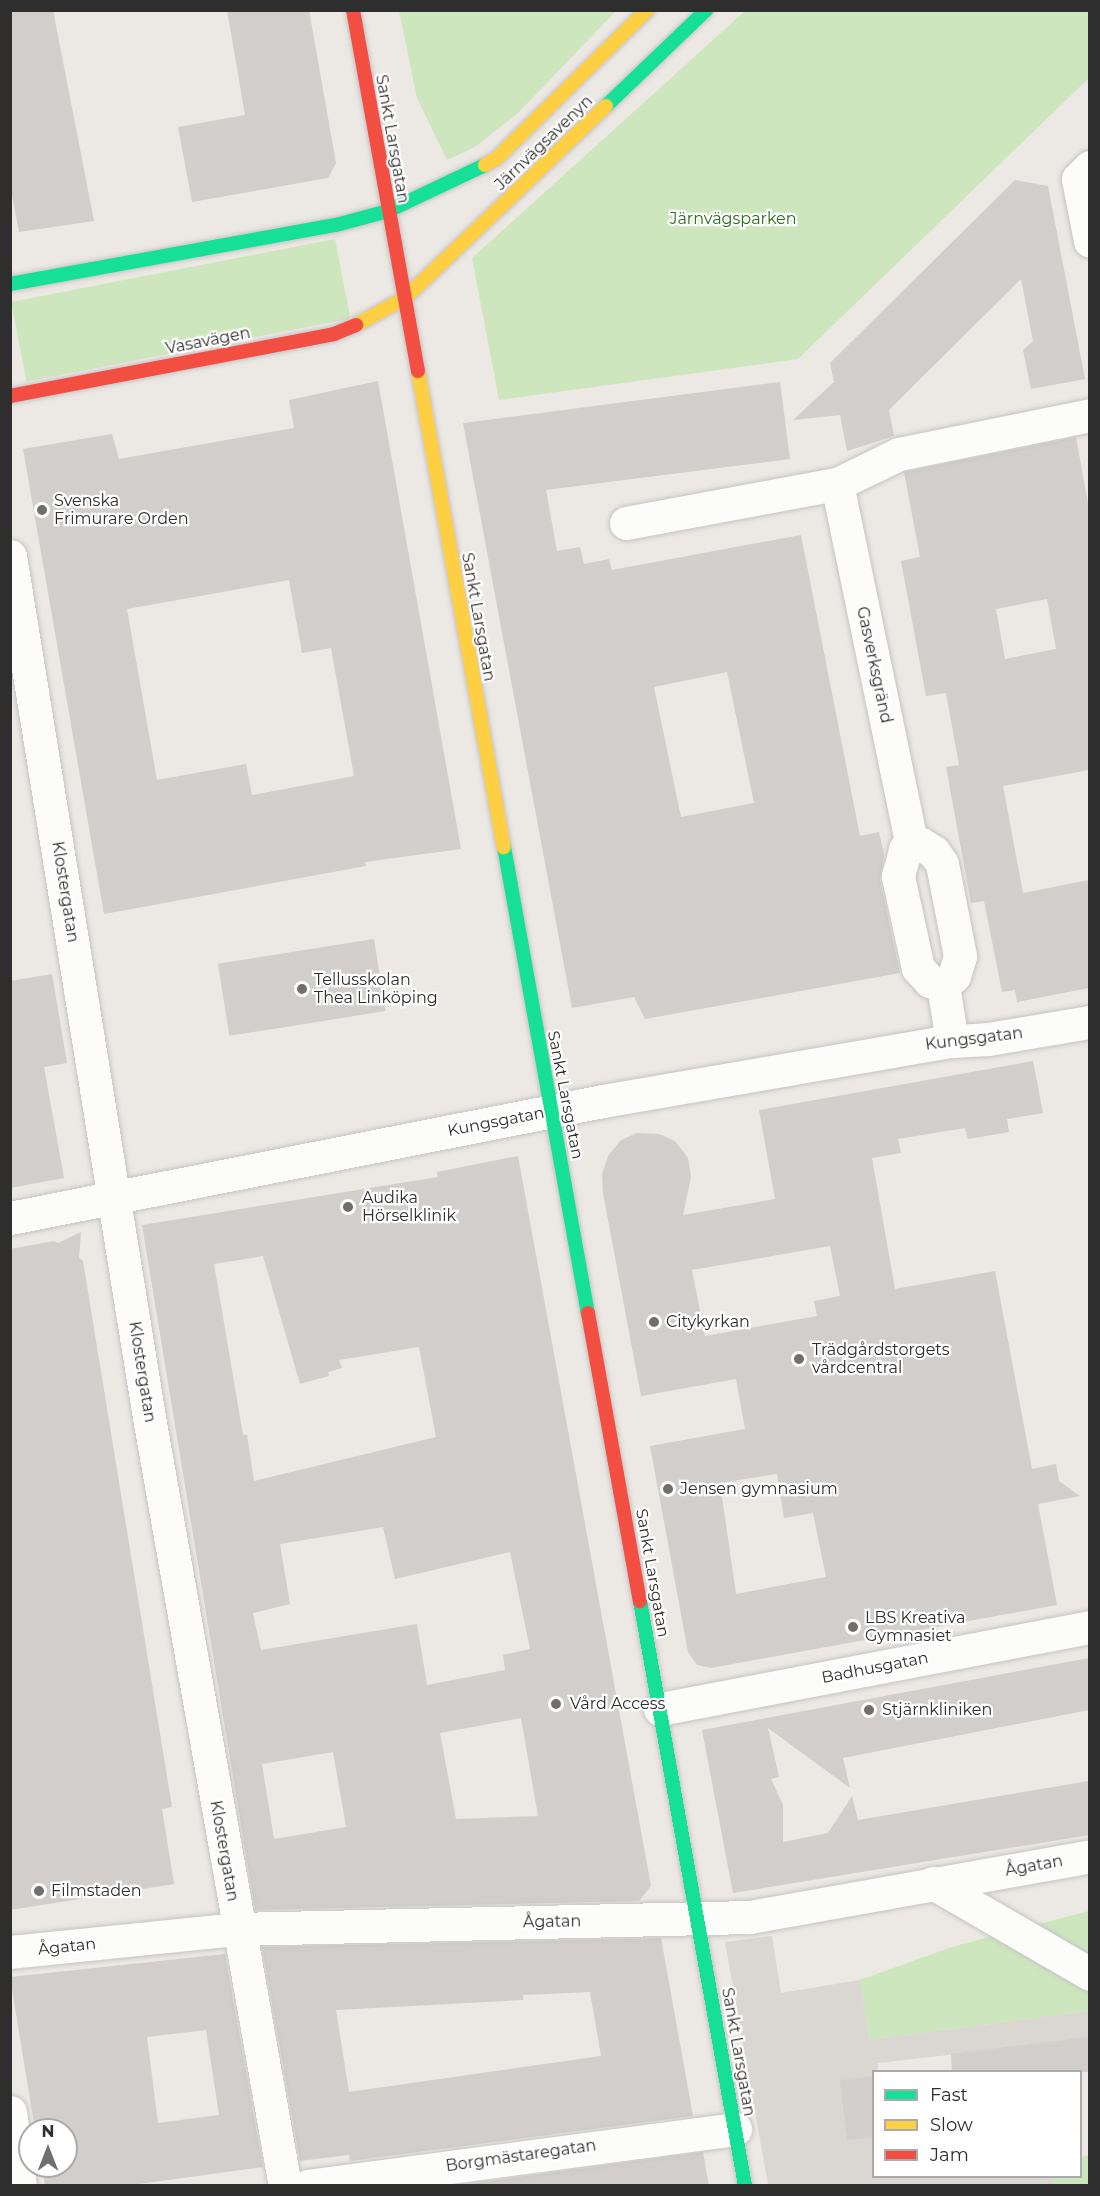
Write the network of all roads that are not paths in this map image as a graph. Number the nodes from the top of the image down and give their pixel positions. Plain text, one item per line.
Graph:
1 (353, 10) edge
2 (647, 10) edge
3 (706, 10) edge
4 (1089, 167) edge
5 (388, 211) junction
6 (1089, 241) edge
7 (10, 284) edge
8 (405, 298) junction
9 (10, 396) edge
10 (1089, 415) edge
11 (837, 484) junction
12 (626, 523) dead end
13 (10, 556) edge
14 (912, 845) junction
15 (943, 985) junction
16 (1089, 1022) edge
17 (952, 1041) junction
18 (552, 1111) junction
19 (113, 1196) junction
20 (10, 1218) edge
21 (1089, 1627) edge
22 (660, 1709) junction
23 (1089, 1856) edge
24 (933, 1883) junction
25 (698, 1919) junction
26 (237, 1929) junction
27 (10, 1952) edge
28 (1089, 1974) edge
29 (10, 2112) edge
30 (735, 2129) junction
31 (20, 2186) edge
32 (285, 2186) edge
33 (308, 2186) edge
34 (745, 2186) edge

1 - 5 main road, Sankt Larsgatan
2 - 5 main road, Järnvägsavenyn
3 - 8 main road, Järnvägsavenyn
4 - 6 street
5 - 7 main road
5 - 8 main road, Sankt Larsgatan
8 - 9 main road, Vasavägen
8 - 18 main road, Sankt Larsgatan
10 - 11 street
11 - 12 street
11 - 14 street, Gasverksgränd
13 - 19 street, Klostergatan
14 - 15 street
14 - 15 street
15 - 17 street
16 - 17 street, Kungsgatan
17 - 18 street, Kungsgatan
18 - 19 street, Kungsgatan
18 - 22 main road, Sankt Larsgatan
19 - 20 street, Kungsgatan
19 - 26 street, Klostergatan
21 - 22 street, Badhusgatan
22 - 25 main road, Sankt Larsgatan
23 - 24 street, Ågatan
24 - 25 street, Ågatan
24 - 28 street
25 - 26 street, Ågatan
25 - 30 main road, Sankt Larsgatan
26 - 27 street, Ågatan
26 - 32 street, Klostergatan
29 - 31 street
30 - 33 street, Borgmästaregatan
30 - 34 main road, Sankt Larsgatan

